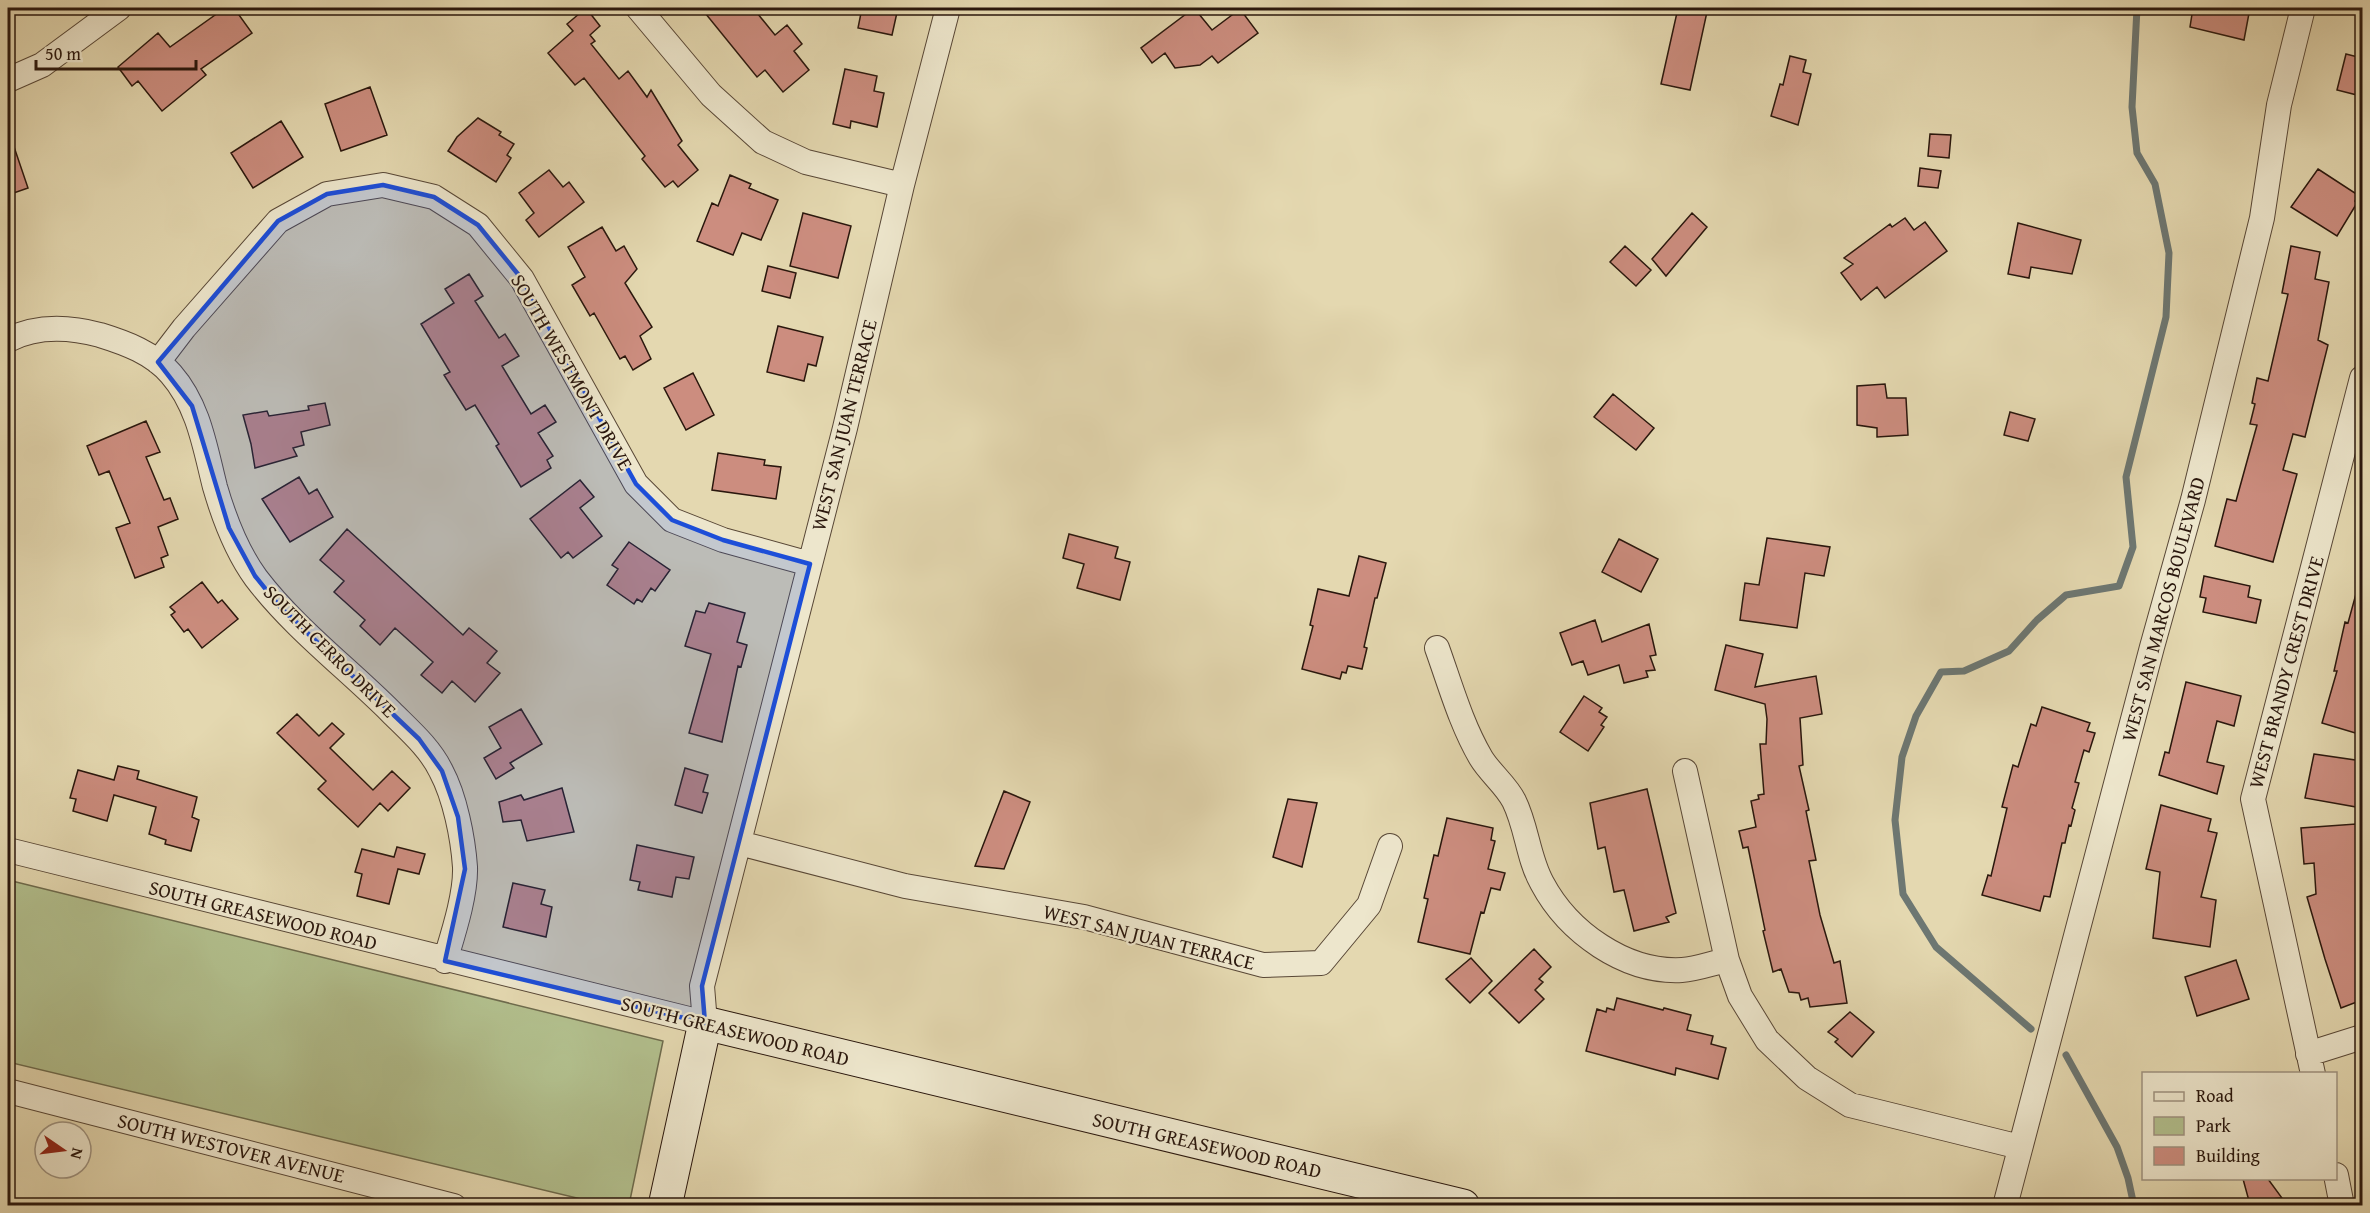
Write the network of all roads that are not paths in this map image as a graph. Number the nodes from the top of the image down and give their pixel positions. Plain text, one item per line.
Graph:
1 (119, 8) edge
2 (638, 8) edge
3 (948, 8) edge
4 (2303, 8) edge
5 (8, 80) edge
6 (902, 186) junction
7 (8, 339) edge
8 (158, 362) junction
9 (2362, 378) edge
10 (810, 564) junction
11 (1437, 648) dead end
12 (1685, 771) dead end
13 (739, 843) junction
14 (1390, 846) dead end
15 (8, 850) edge
16 (1727, 960) junction
17 (445, 961) junction
18 (705, 1023) junction
19 (2362, 1037) edge
20 (2310, 1064) edge
21 (8, 1091) edge
22 (2020, 1147) junction
23 (2337, 1180) edge
24 (454, 1206) edge
25 (665, 1206) edge
26 (1463, 1206) edge
27 (2005, 1206) edge
28 (2342, 1206) edge

1 - 5 street
2 - 6 street
3 - 6 street, WEST SAN JUAN TERRACE
4 - 22 street, WEST SAN MARCOS BOULEVARD
6 - 10 street, WEST SAN JUAN TERRACE
7 - 8 street, SOUTH CERRO DRIVE
8 - 10 street, SOUTH WESTMONT DRIVE
8 - 17 street, SOUTH CERRO DRIVE
9 - 20 street, WEST BRANDY CREST DRIVE
10 - 13 street, WEST SAN JUAN TERRACE
11 - 16 street
12 - 16 street
13 - 14 street, WEST SAN JUAN TERRACE
13 - 18 street, WEST SAN JUAN TERRACE
15 - 17 street, SOUTH GREASEWOOD ROAD
16 - 22 street
17 - 18 street, SOUTH GREASEWOOD ROAD
18 - 25 street
18 - 26 street, SOUTH GREASEWOOD ROAD
19 - 20 street
21 - 24 street, SOUTH WESTOVER AVENUE
22 - 27 street, WEST SAN MARCOS BOULEVARD
23 - 28 street

